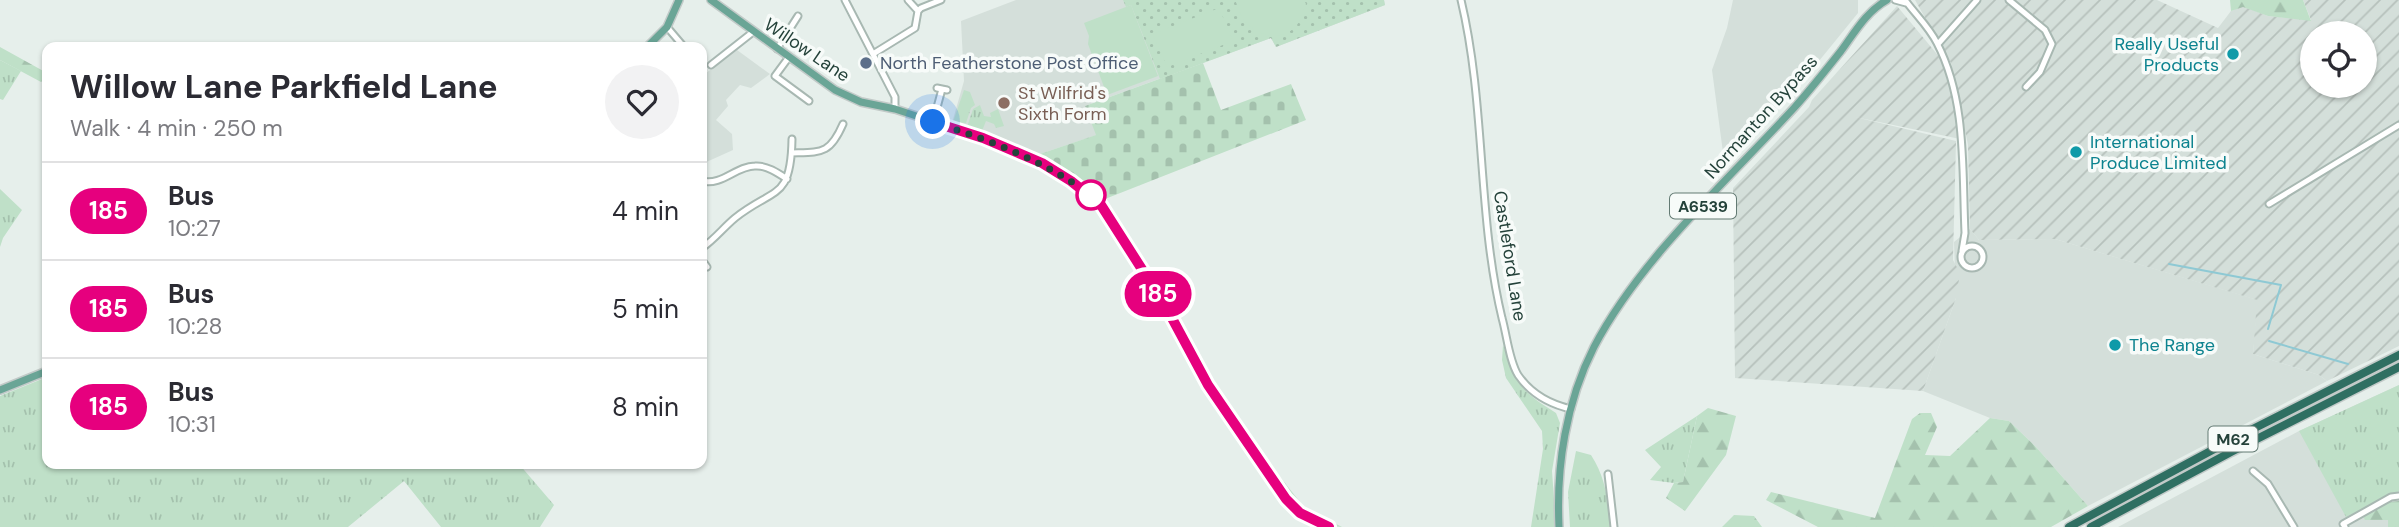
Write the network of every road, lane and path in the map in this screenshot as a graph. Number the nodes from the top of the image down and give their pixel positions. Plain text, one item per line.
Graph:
1 (679, 0) edge
2 (711, 0) edge
3 (845, 0) edge
4 (908, 0) edge
5 (941, 0) edge
6 (1461, 0) edge
7 (1873, 0) edge
8 (1886, 0) edge
9 (1895, 0) edge
10 (1977, 0) edge
11 (2009, 0) edge
12 (1907, 2) edge
13 (918, 11) junction
14 (798, 16) dead end
15 (1863, 20) junction
16 (667, 27) junction
17 (753, 32) junction
18 (652, 42) edge
19 (680, 42) edge
20 (1938, 44) junction
21 (777, 49) junction
22 (873, 54) junction
23 (789, 57) junction
24 (710, 65) dead end
25 (2026, 87) dead end
26 (942, 89) dead end
27 (809, 101) dead end
28 (895, 109) junction
29 (933, 122) junction
30 (2399, 125) edge
31 (847, 133) dead end
32 (792, 139) dead end
33 (792, 153) junction
34 (787, 179) junction
35 (707, 183) edge
36 (2269, 204) dead end
37 (1965, 233) junction
38 (707, 245) edge
39 (1976, 246) junction
40 (1962, 251) junction
41 (2399, 355) edge
42 (2399, 367) edge
43 (42, 373) edge
44 (0, 390) edge
45 (1571, 409) junction
46 (2253, 471) dead end
47 (1608, 474) dead end
48 (2399, 496) edge
49 (2342, 526) edge
50 (1329, 527) edge
51 (1559, 527) edge
52 (1614, 527) edge
53 (2069, 527) edge
54 (2091, 527) edge
55 (2294, 527) edge

1 - 16 main road
2 - 17 main road, Willow Lane
3 - 22 street
4 - 13 street
5 - 13 street
6 - 45 street, Castleford Lane
7 - 15 main road, Normanton Bypass / A6539
8 - 15 main road, Normanton Bypass / A6539
9 - 12 street
10 - 20 street
11 - 25 street
12 - 20 street
13 - 22 street
14 - 21 street
15 - 45 main road, Normanton Bypass / A6539
16 - 18 main road
16 - 19 street
17 - 21 main road, Willow Lane
17 - 24 street
20 - 37 street
21 - 23 main road, Willow Lane
22 - 28 street
23 - 27 street
23 - 28 main road, Willow Lane
26 - 29 street
28 - 29 main road, Willow Lane
29 - 50 main road, Willow Lane
30 - 36 street
31 - 33 street
32 - 33 street
33 - 34 street
34 - 35 street
34 - 38 street
37 - 39 street
37 - 40 street
39 - 40 street
39 - 40 street
41 - 53 highway, M62
42 - 54 highway, M62
43 - 44 main road
45 - 51 main road, A6539
46 - 55 street
47 - 52 street
48 - 49 street

